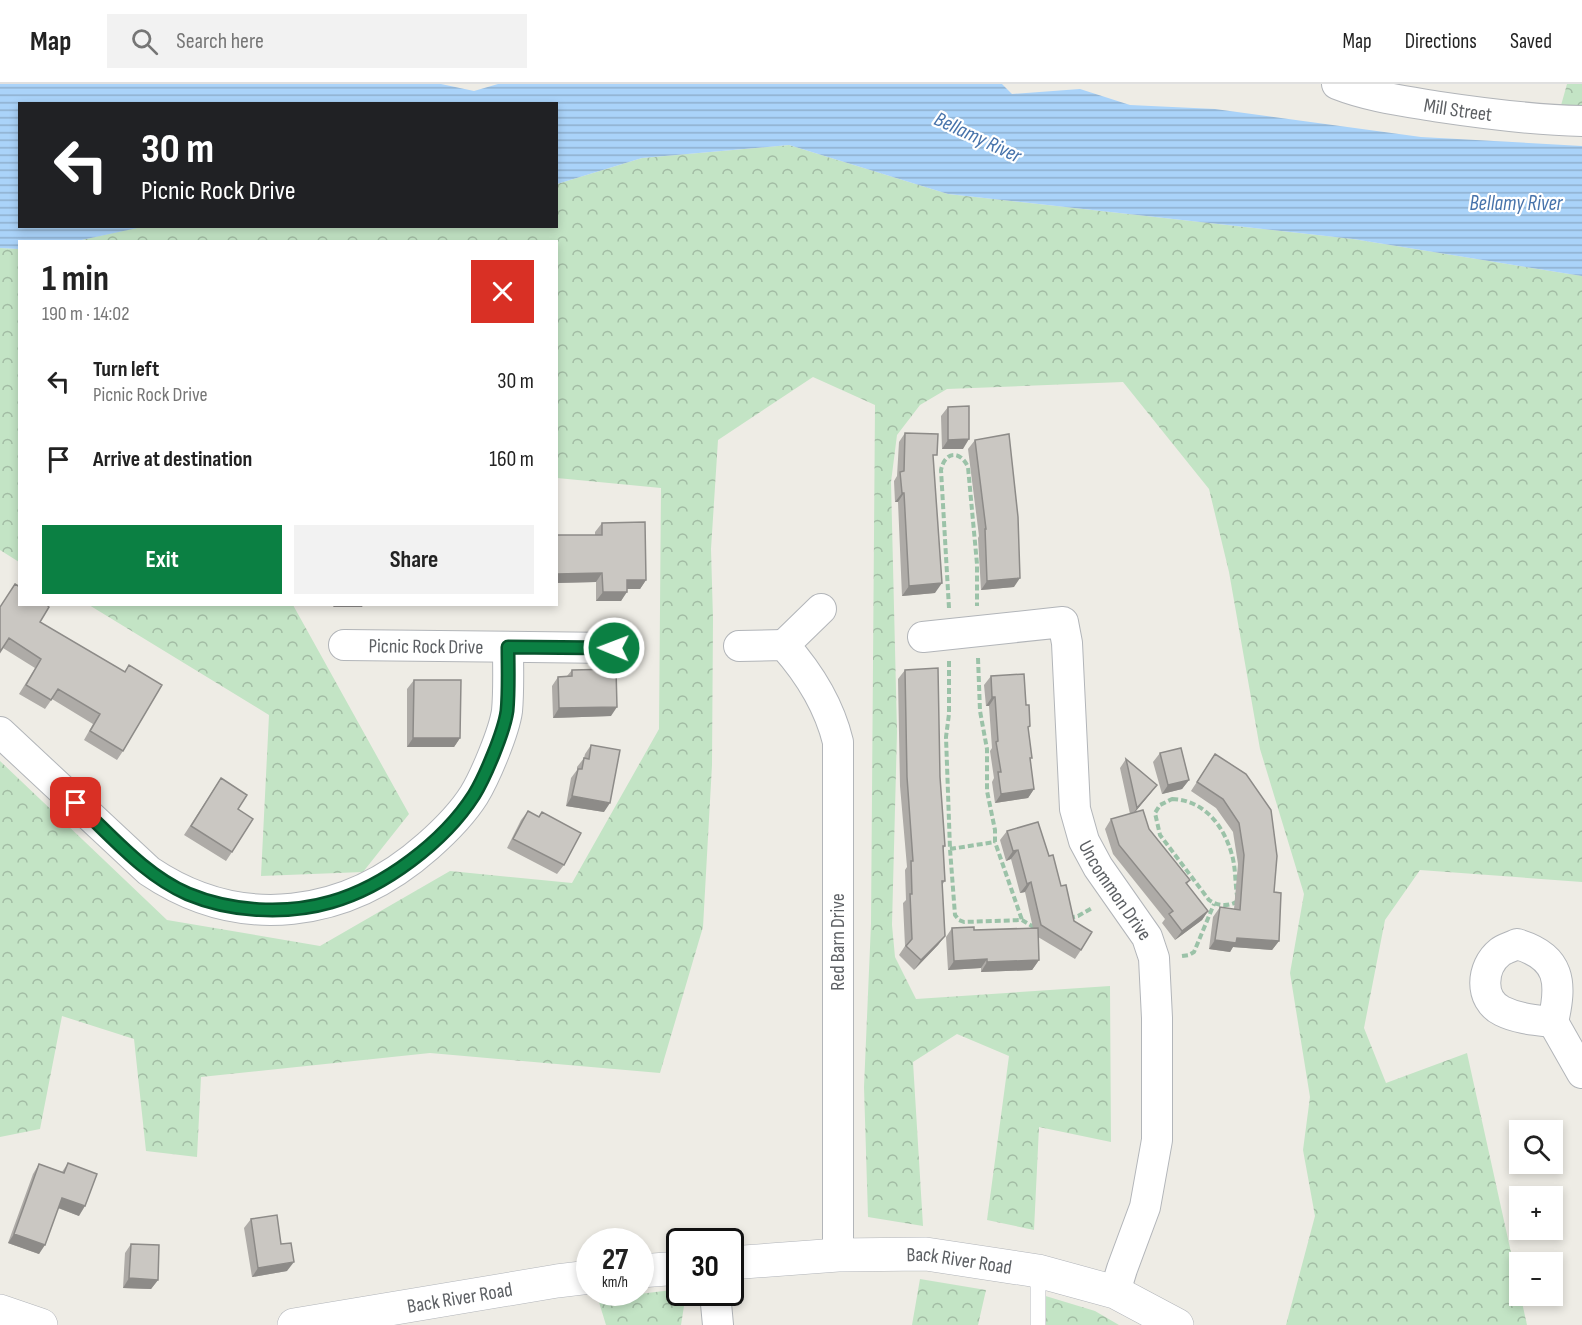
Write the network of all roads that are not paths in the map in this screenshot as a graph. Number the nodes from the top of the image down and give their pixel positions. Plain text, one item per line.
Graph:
1 (1337, 84) edge
2 (1582, 121) edge
3 (820, 609) dead end
4 (950, 634) road end
5 (344, 645) dead end
6 (783, 645) junction
7 (738, 646) dead end
8 (508, 647) junction
9 (614, 648) dead end
10 (0, 732) edge
11 (1553, 1022) dead end
12 (1582, 1073) edge
13 (838, 1255) junction
14 (744, 1262) edge
15 (1038, 1271) junction
16 (576, 1279) edge
17 (1115, 1292) junction
18 (716, 1306) edge
19 (0, 1311) edge
20 (41, 1325) edge
21 (294, 1325) edge
22 (718, 1325) edge
23 (1038, 1325) edge
24 (1177, 1325) edge

1 - 2 street, Mill Street
3 - 6 street
4 - 17 street, Uncommon Drive
5 - 8 street, Picnic Rock Drive
6 - 7 street
6 - 13 street, Red Barn Drive
8 - 9 street, Picnic Rock Drive
8 - 10 street, Picnic Rock Drive
11 - 12 street
13 - 14 street, Back River Road
13 - 15 street, Back River Road
15 - 17 street, Back River Road
15 - 23 lane
16 - 21 street, Back River Road
17 - 24 street, Back River Road
18 - 22 street
19 - 20 street

